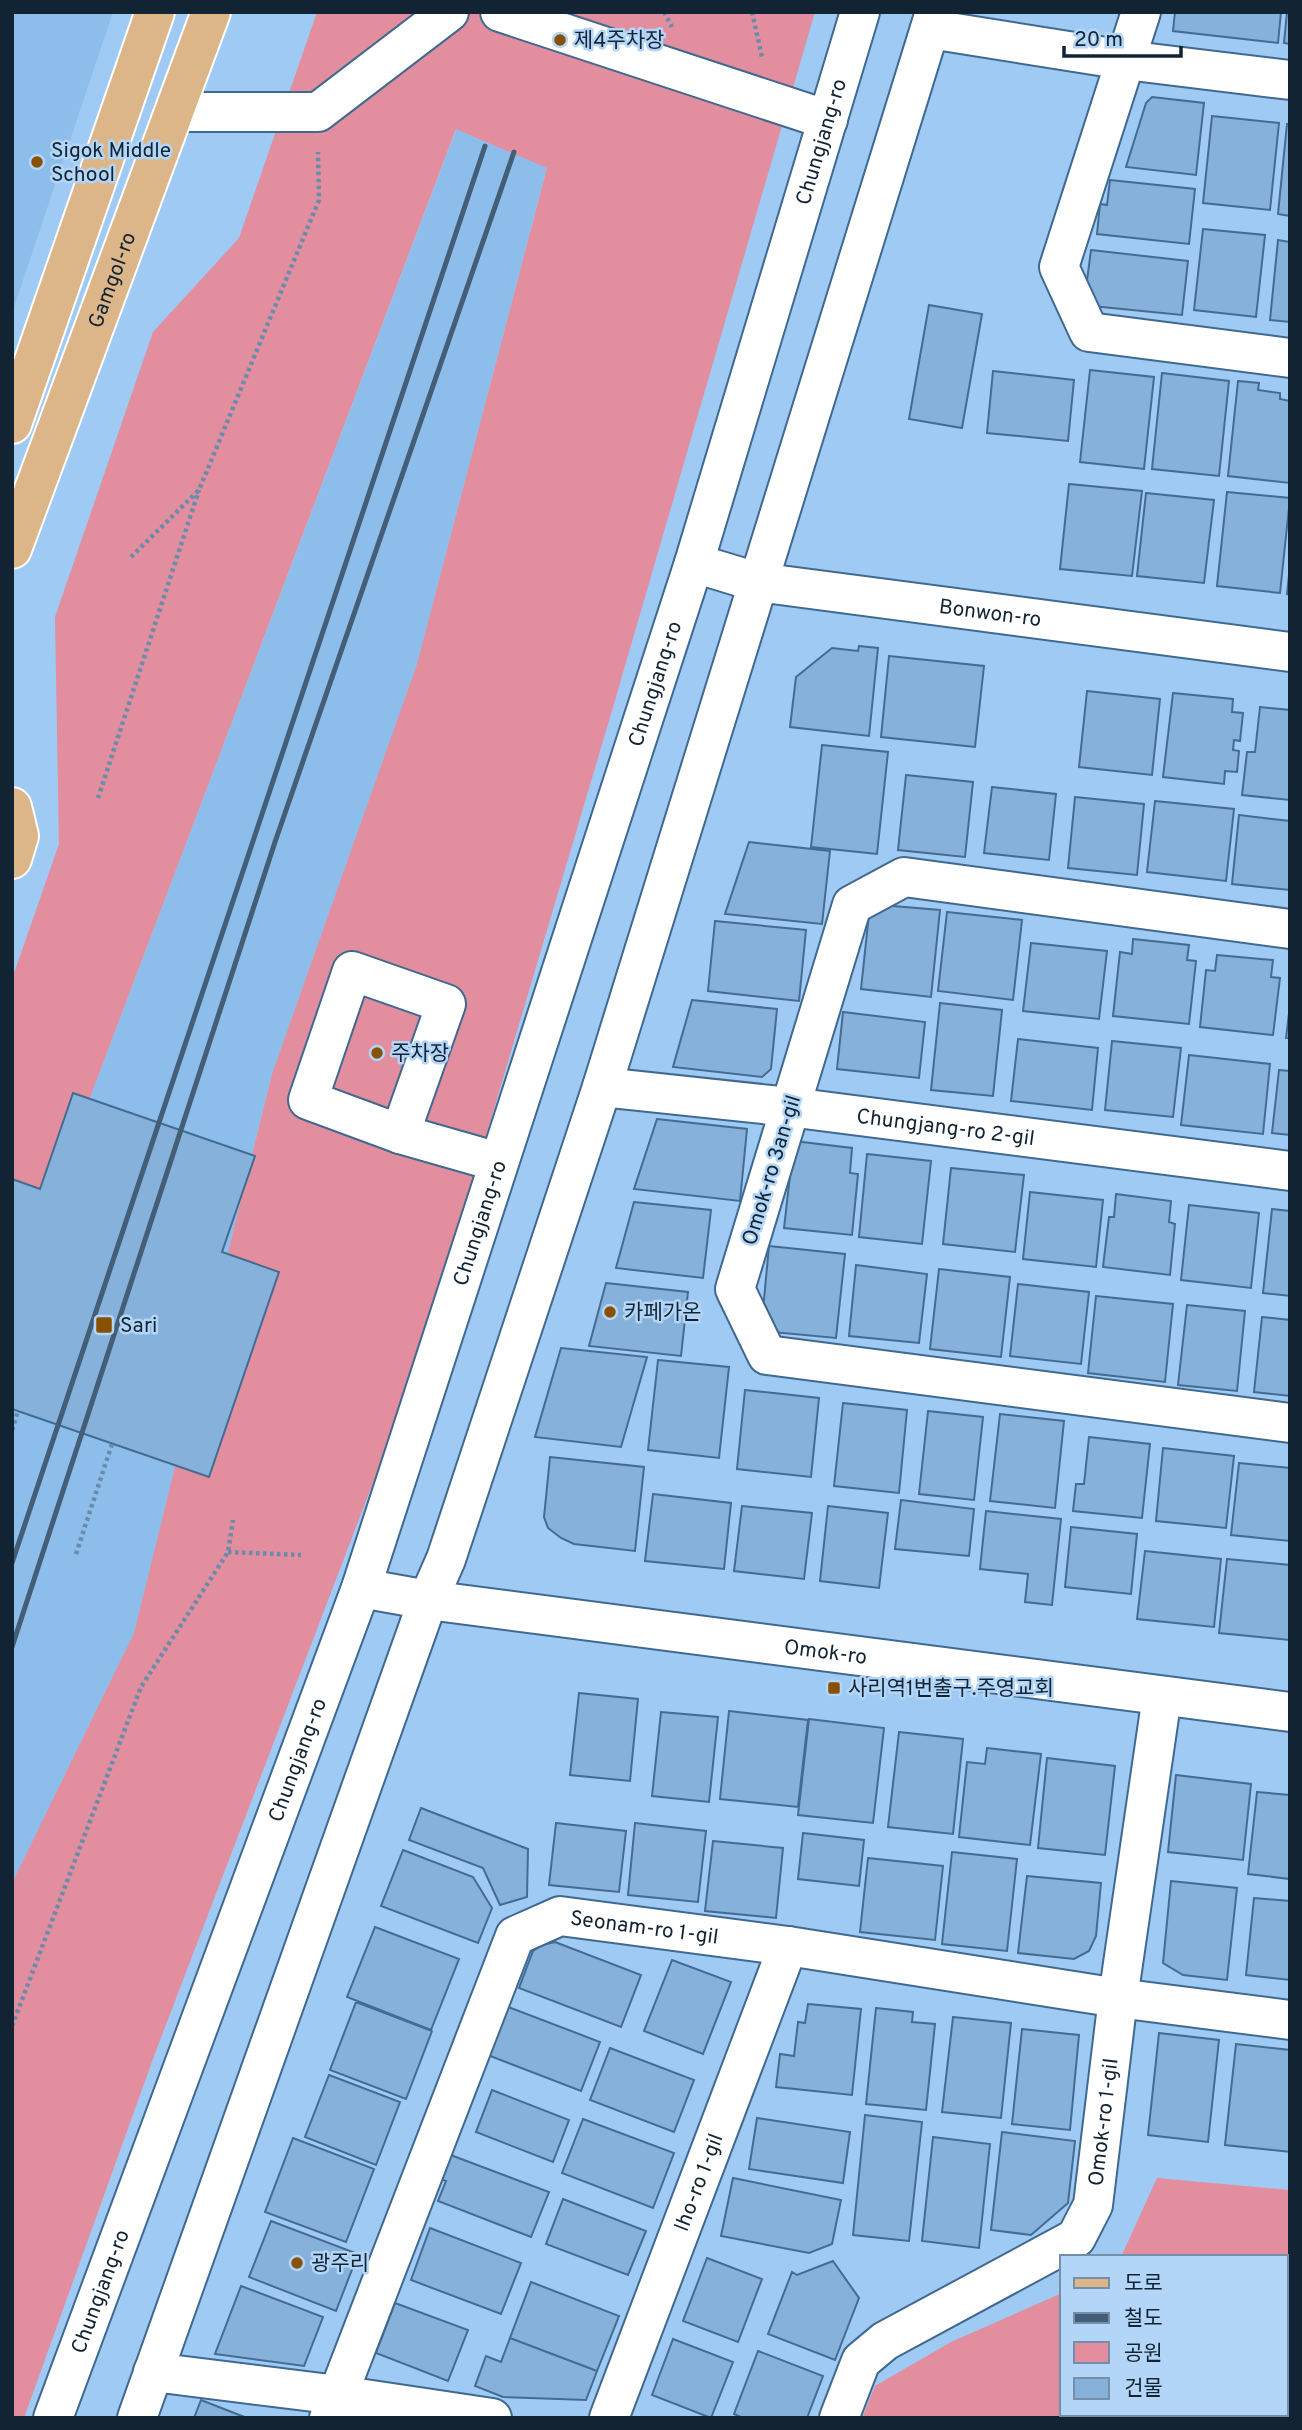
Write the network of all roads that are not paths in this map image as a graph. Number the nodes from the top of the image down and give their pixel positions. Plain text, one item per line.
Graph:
1 (155, 12) edge
2 (211, 12) edge
3 (449, 12) edge
4 (500, 12) edge
5 (860, 12) edge
6 (1141, 12) edge
7 (933, 21) edge
8 (560, 22) edge
9 (1125, 61) junction
10 (1290, 80) edge
11 (174, 112) junction
12 (828, 120) junction
13 (1290, 358) edge
14 (12, 424) edge
15 (12, 549) edge
16 (694, 563) junction
17 (757, 582) junction
18 (1290, 652) edge
19 (12, 807) edge
20 (12, 859) edge
21 (1290, 929) edge
22 (602, 1087) junction
23 (790, 1107) junction
24 (400, 1134) dead end
25 (498, 1163) junction
26 (1290, 1171) edge
27 (1290, 1423) edge
28 (361, 1588) junction
29 (428, 1600) junction
30 (1162, 1696) junction
31 (1290, 1712) edge
32 (788, 1946) junction
33 (1118, 1998) junction
34 (1290, 2020) edge
35 (153, 2372) junction
36 (334, 2406) edge
37 (53, 2418) edge
38 (137, 2418) edge
39 (492, 2418) edge
40 (609, 2418) edge
41 (839, 2418) edge

1 - 14 main road
2 - 11 main road, Gamgol-ro
3 - 11 street
4 - 8 street
5 - 12 street, Chungjang-ro
6 - 9 street
7 - 9 street
7 - 17 street
8 - 12 street
9 - 10 street
9 - 13 street
11 - 15 main road, Gamgol-ro
12 - 16 street, Chungjang-ro
16 - 17 street, Bonwon-ro
16 - 25 street, Chungjang-ro
17 - 18 street, Bonwon-ro
17 - 22 street
19 - 20 main road
21 - 23 street, Omok-ro 3an-gil
22 - 23 street, Chungjang-ro 2-gil
22 - 29 street
23 - 26 street, Chungjang-ro 2-gil
23 - 27 street, Omok-ro 3an-gil
24 - 25 street
25 - 28 street, Chungjang-ro
28 - 29 street, Omok-ro
28 - 37 street, Chungjang-ro
29 - 30 street, Omok-ro
29 - 35 street
30 - 31 street, Omok-ro
30 - 33 street, Omok-ro 1-gil
32 - 33 street, Seonam-ro 1-gil
32 - 36 street, Seonam-ro 1-gil
32 - 40 street, Iho-ro 1-gil
33 - 34 street, Seonam-ro 1-gil
33 - 41 street, Omok-ro 1-gil
35 - 36 street
35 - 38 street
36 - 39 street

